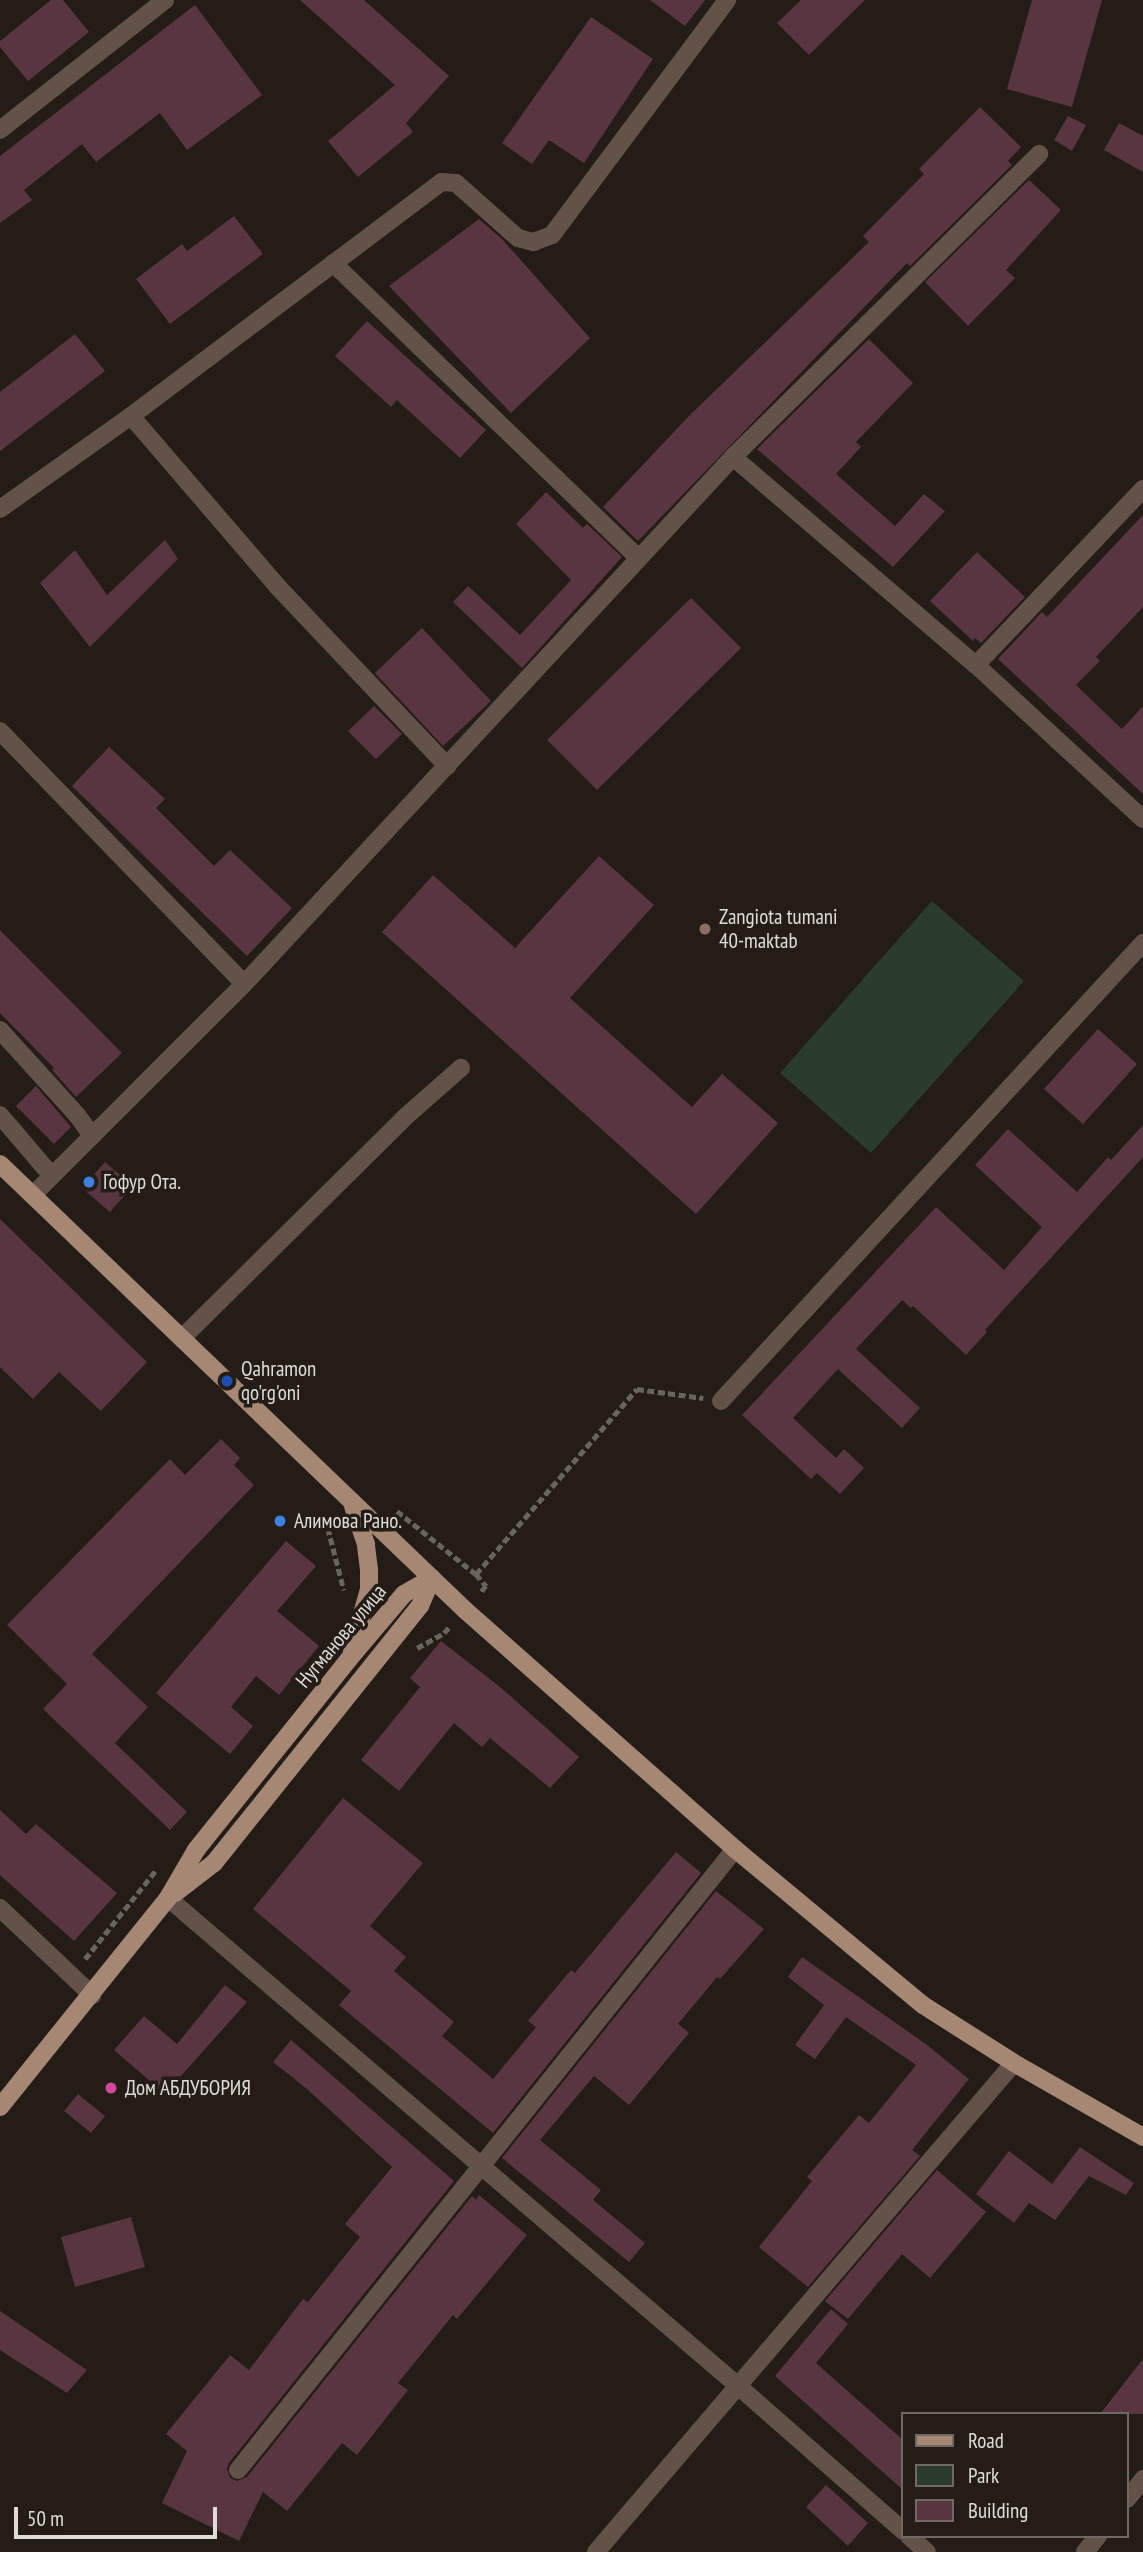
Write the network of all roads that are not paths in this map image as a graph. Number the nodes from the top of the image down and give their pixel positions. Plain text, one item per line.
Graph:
1 (165, 0) edge
2 (727, 0) edge
3 (0, 130) edge
4 (1039, 154) dead end
5 (333, 262) junction
6 (131, 416) junction
7 (733, 457) junction
8 (1143, 489) edge
9 (0, 509) edge
10 (639, 558) junction
11 (976, 665) junction
12 (0, 732) edge
13 (447, 766) junction
14 (1143, 819) edge
15 (1143, 943) edge
16 (244, 984) junction
17 (0, 1030) edge
18 (461, 1068) dead end
19 (0, 1115) edge
20 (92, 1136) junction
21 (0, 1164) edge
22 (52, 1176) junction
23 (33, 1195) junction
24 (182, 1338) junction
25 (721, 1401) road end
26 (346, 1510) junction
27 (432, 1578) junction
28 (349, 1659) junction
29 (735, 1849) junction
30 (168, 1898) junction
31 (0, 1908) edge
32 (92, 1995) junction
33 (1014, 2063) junction
34 (0, 2107) edge
35 (1143, 2137) edge
36 (480, 2165) junction
37 (737, 2385) junction
38 (238, 2470) dead end
39 (1143, 2479) edge
40 (1129, 2496) edge
41 (902, 2530) edge
42 (911, 2538) edge
43 (1096, 2538) edge
44 (596, 2552) edge
45 (927, 2552) edge
46 (1085, 2552) edge

1 - 3 street
2 - 5 street
4 - 7 street
5 - 6 street
5 - 10 street
6 - 9 street
6 - 13 street
7 - 10 street
7 - 11 street
8 - 11 street
10 - 13 street
11 - 14 street
12 - 16 street
13 - 16 street
15 - 25 street
16 - 20 street
17 - 20 street
18 - 24 street
19 - 22 street
20 - 22 street
21 - 23 main road
22 - 23 street
23 - 24 main road
24 - 26 main road
26 - 27 main road
26 - 28 main road
27 - 28 main road, Нугманова улица
27 - 29 main road
27 - 30 main road, Нугманова улица
28 - 30 main road, Нугманова улица
29 - 33 main road
29 - 36 street
30 - 32 main road, Нугманова улица
30 - 36 street
31 - 32 street
32 - 34 main road, Нугманова улица
33 - 35 main road
33 - 37 street
36 - 37 street
36 - 38 street
37 - 41 street
37 - 44 street
39 - 40 street
42 - 45 street
43 - 46 street

